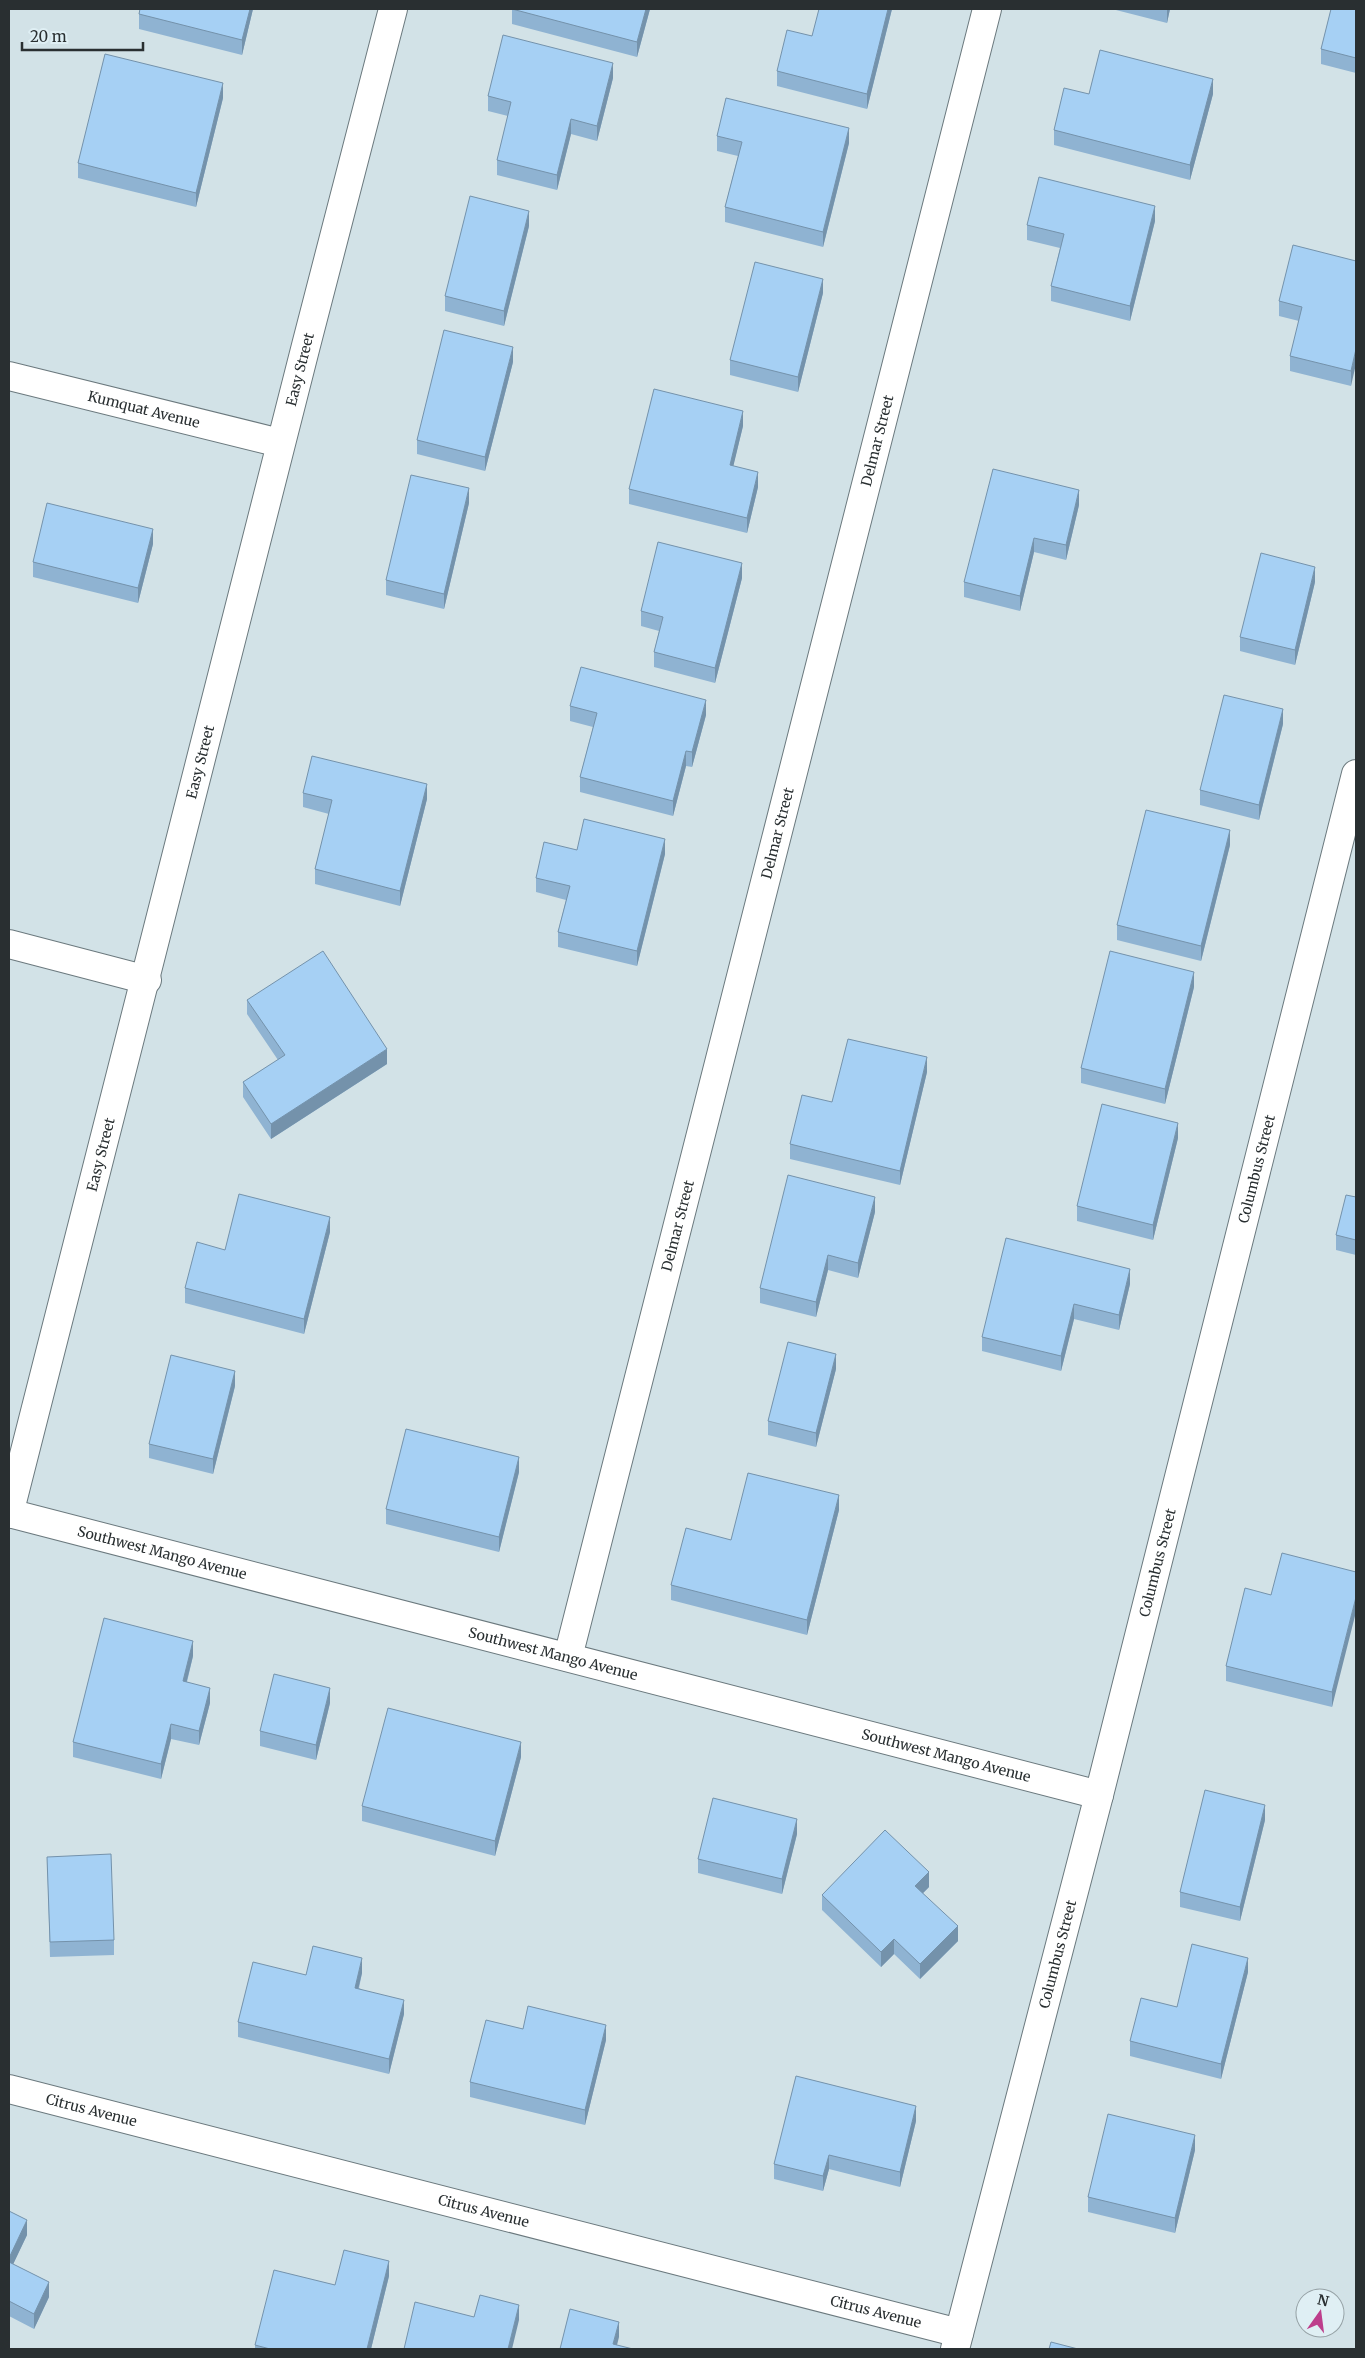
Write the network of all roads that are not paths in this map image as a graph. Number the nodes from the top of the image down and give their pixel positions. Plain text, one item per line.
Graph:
1 (393, 9) edge
2 (987, 9) edge
3 (9, 376) edge
4 (280, 443) junction
5 (1356, 774) edge
6 (9, 944) edge
7 (147, 980) junction
8 (9, 1514) edge
9 (568, 1657) junction
10 (1099, 1795) junction
11 (9, 2089) edge
12 (957, 2341) edge

1 - 4 street, Easy Street
2 - 9 street, Delmar Street
3 - 4 street, Kumquat Avenue
4 - 7 street, Easy Street
5 - 10 street, Columbus Street
6 - 7 street
7 - 8 street, Easy Street
8 - 9 street, Southwest Mango Avenue
9 - 10 street, Southwest Mango Avenue
10 - 12 street, Columbus Street
11 - 12 street, Citrus Avenue

